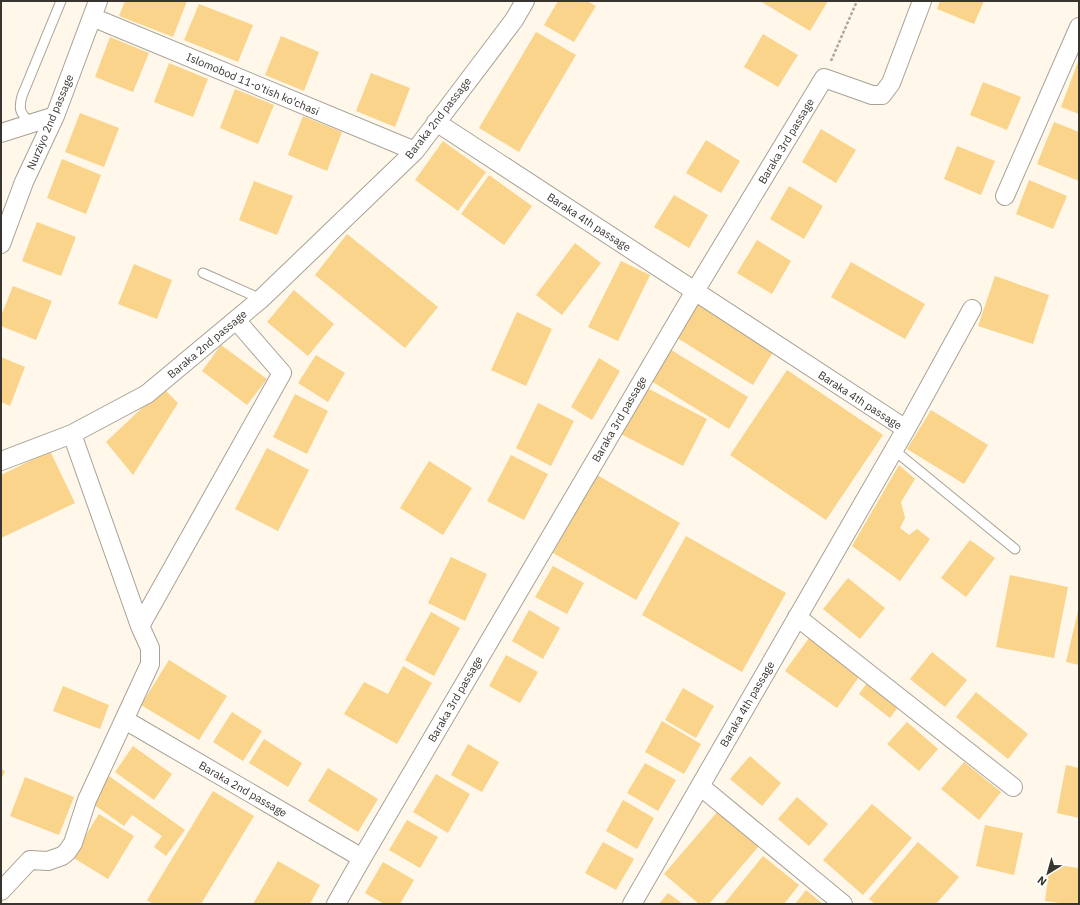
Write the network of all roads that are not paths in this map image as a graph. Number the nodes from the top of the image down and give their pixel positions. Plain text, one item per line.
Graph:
1 (61, 1) edge
2 (525, 1) edge
3 (922, 1) edge
4 (95, 9) edge
5 (1079, 27) edge
6 (55, 116) junction
7 (436, 122) junction
8 (30, 123) junction
9 (1, 133) edge
10 (415, 151) junction
11 (1005, 196) dead end
12 (1, 244) edge
13 (203, 273) dead end
14 (695, 292) junction
15 (261, 299) junction
16 (972, 309) dead end
17 (236, 320) junction
18 (906, 430) junction
19 (72, 434) junction
20 (894, 450) junction
21 (1, 461) edge
22 (1015, 549) dead end
23 (797, 618) junction
24 (140, 626) junction
25 (125, 720) junction
26 (700, 786) junction
27 (1013, 787) dead end
28 (362, 858) junction
29 (1, 891) edge
30 (336, 904) edge
31 (632, 904) edge
32 (844, 904) edge

1 - 8 lane
2 - 7 street, Baraka 2nd passage
3 - 14 street, Baraka 3rd passage
4 - 6 street, Nurziyo 2nd passage
4 - 10 street, Islomobod 11-o'tish ko'chasi
5 - 11 street
6 - 8 street
6 - 12 street, Nurziyo 2nd passage
7 - 10 street, Baraka 2nd passage
7 - 14 street, Baraka 4th passage
8 - 9 street
10 - 15 street, Baraka 2nd passage
13 - 15 lane
14 - 18 street, Baraka 4th passage
14 - 28 street, Baraka 3rd passage
15 - 17 street, Baraka 2nd passage
16 - 18 street
17 - 19 street, Baraka 2nd passage
17 - 24 street
18 - 20 street, Baraka 4th passage
19 - 21 street, Baraka 2nd passage
19 - 24 street
20 - 22 lane
20 - 23 street, Baraka 4th passage
23 - 26 street, Baraka 4th passage
23 - 27 street
24 - 25 street
25 - 28 street, Baraka 2nd passage
25 - 29 street
26 - 31 street, Baraka 4th passage
26 - 32 street
28 - 30 street, Baraka 3rd passage

